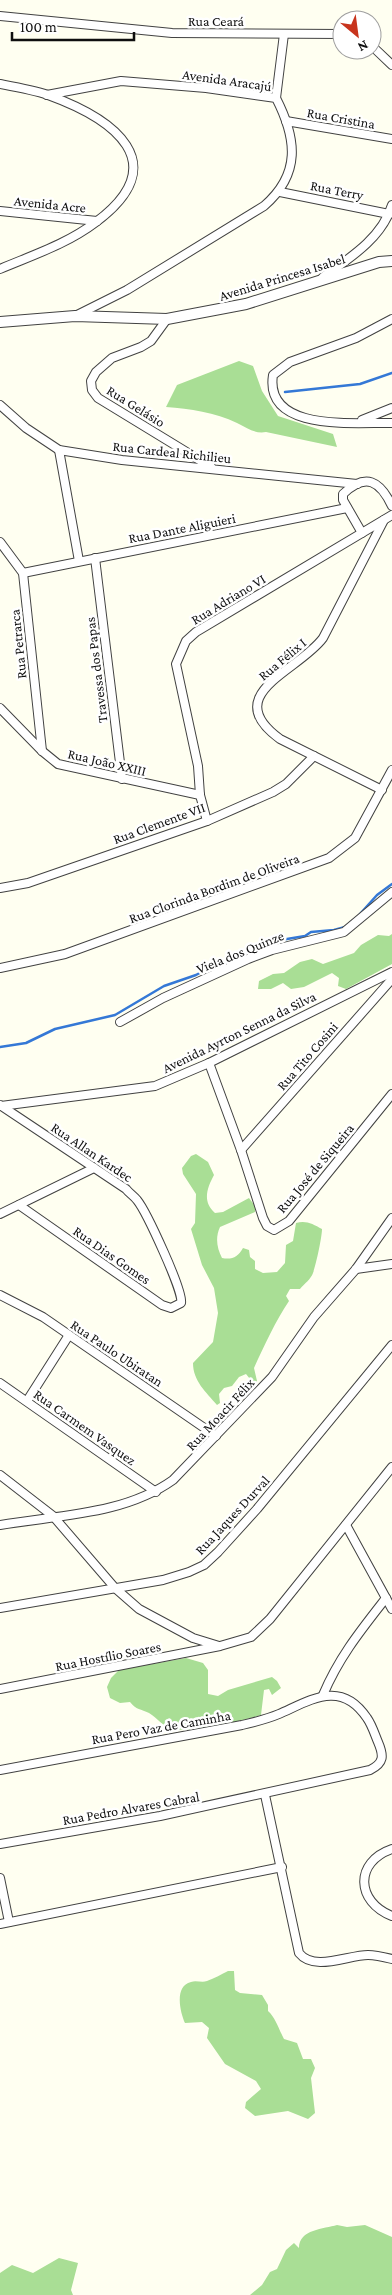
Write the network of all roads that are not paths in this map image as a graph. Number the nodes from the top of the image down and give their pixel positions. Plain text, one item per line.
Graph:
1 (0, 16) edge
2 (284, 34) junction
3 (332, 34) edge
4 (382, 56) edge
5 (392, 65) edge
6 (0, 84) edge
7 (48, 95) junction
8 (276, 98) junction
9 (286, 121) junction
10 (392, 139) edge
11 (280, 192) junction
12 (392, 205) edge
13 (0, 211) edge
14 (390, 214) junction
15 (97, 221) junction
16 (392, 261) edge
17 (0, 269) edge
18 (320, 280) junction
19 (75, 316) junction
20 (167, 319) junction
21 (392, 319) edge
22 (0, 322) edge
23 (0, 405) edge
24 (392, 408) edge
25 (358, 422) junction
26 (392, 423) edge
27 (59, 450) junction
28 (213, 468) junction
29 (357, 484) junction
30 (392, 506) edge
31 (347, 508) junction
32 (392, 515) edge
33 (384, 520) junction
34 (362, 533) junction
35 (0, 542) edge
36 (95, 558) junction
37 (79, 561) junction
38 (23, 573) junction
39 (0, 708) edge
40 (42, 751) junction
41 (314, 756) junction
42 (392, 770) edge
43 (122, 779) junction
44 (382, 790) junction
45 (200, 795) junction
46 (207, 821) junction
47 (0, 888) edge
48 (392, 892) edge
49 (0, 968) edge
50 (392, 972) edge
51 (392, 979) edge
52 (120, 1022) dead end
53 (209, 1063) junction
54 (392, 1094) edge
55 (1, 1105) edge
56 (241, 1150) junction
57 (94, 1168) junction
58 (19, 1205) junction
59 (0, 1214) edge
60 (392, 1218) edge
61 (392, 1264) edge
62 (356, 1269) junction
63 (180, 1289) joint
64 (0, 1295) edge
65 (69, 1335) junction
66 (392, 1345) edge
67 (0, 1383) edge
68 (27, 1401) junction
69 (216, 1436) junction
70 (392, 1467) edge
71 (0, 1474) edge
72 (156, 1492) junction
73 (53, 1516) junction
74 (0, 1525) edge
75 (346, 1525) junction
76 (115, 1588) junction
77 (386, 1598) junction
78 (0, 1608) edge
79 (392, 1609) edge
80 (220, 1646) junction
81 (0, 1689) edge
82 (323, 1695) junction
83 (0, 1770) edge
84 (266, 1795) junction
85 (0, 1844) edge
86 (392, 1849) edge
87 (282, 1867) junction
88 (0, 1878) edge
89 (392, 1916) edge
90 (9, 1922) junction
91 (0, 1924) edge
92 (392, 1960) edge

1 - 2 street, Rua Ceará
2 - 3 street, Rua Ceará
2 - 8 street
4 - 5 street
6 - 7 street
7 - 8 street, Avenida Aracajú
7 - 15 street
8 - 9 street, Avenida Aracajú
9 - 10 street, Rua Cristina
9 - 11 street, Avenida Aracajú
11 - 14 street, Rua Terry
11 - 19 street
12 - 14 street
13 - 15 street, Avenida Acre
14 - 18 street
15 - 17 street
16 - 18 street, Avenida Princesa Isabel
18 - 20 street, Avenida Princesa Isabel
19 - 20 street, Avenida Princesa Isabel
19 - 22 street, Avenida Princesa Isabel
20 - 28 street, Rua Gelásio
21 - 25 street
23 - 27 street, Rua Cardeal Richilieu
24 - 25 street
25 - 26 street
27 - 28 street, Rua Cardeal Richilieu
27 - 37 street
28 - 29 street, Rua Cardeal Richilieu
29 - 30 street, Rua Cardeal Richilieu
29 - 31 street
31 - 34 street
31 - 36 street, Rua Dante Aliguieri
32 - 33 street, Rua Adriano VI
33 - 34 street, Rua Adriano VI
33 - 41 street, Rua Félix I
34 - 45 street, Rua Adriano VI
35 - 38 street
36 - 37 street, Rua Dante Aliguieri
36 - 43 street, Travessa dos Papas
37 - 38 street, Rua Dante Aliguieri
38 - 40 street, Rua Petrarca
39 - 40 street, Rua João XXIII
40 - 43 street, Rua João XXIII
41 - 44 street, Rua Félix I
41 - 46 street, Rua Clemente VII
42 - 44 street, Rua Clorinda Bordim de Oliveira
43 - 45 street, Rua João XXIII
44 - 49 street, Rua Clorinda Bordim de Oliveira
45 - 46 street, Rua Adriano VI
46 - 47 street, Rua Clemente VII
48 - 52 street, Viela dos Quinze
50 - 53 street, Avenida Ayrton Senna da Silva
51 - 56 street, Rua Tito Cosini
53 - 55 street, Avenida Ayrton Senna da Silva
53 - 56 street, Rua José de Siqueira
54 - 56 street, Rua José de Siqueira
55 - 57 street, Rua Allan Kardec
57 - 58 street
57 - 63 street, Rua Allan Kardec
58 - 59 street
58 - 63 street, Rua Dias Gomes
60 - 62 street, Rua Moacir Félix
61 - 62 street
62 - 69 street, Rua Moacir Félix
64 - 65 street, Rua Paulo Ubiratan
65 - 68 street
65 - 69 street, Rua Paulo Ubiratan
66 - 76 street, Rua Jaques Durval
67 - 68 street, Rua Carmem Vasquez
68 - 72 street, Rua Carmem Vasquez
69 - 72 street, Rua Moacir Félix
70 - 75 street, Rua Hostílio Soares
71 - 73 street
72 - 73 street, Rua Moacir Félix
73 - 74 street, Rua Moacir Félix
73 - 76 street
75 - 77 street
75 - 80 street, Rua Hostílio Soares
76 - 78 street, Rua Jaques Durval
76 - 80 street
77 - 79 street
77 - 82 street
80 - 81 street, Rua Hostílio Soares
82 - 83 street, Rua Pero Vaz de Caminha
82 - 84 street, Rua Pedro Alvares Cabral
84 - 85 street, Rua Pedro Alvares Cabral
84 - 87 street
86 - 89 street
87 - 90 street
87 - 92 street
88 - 90 street
90 - 91 street

